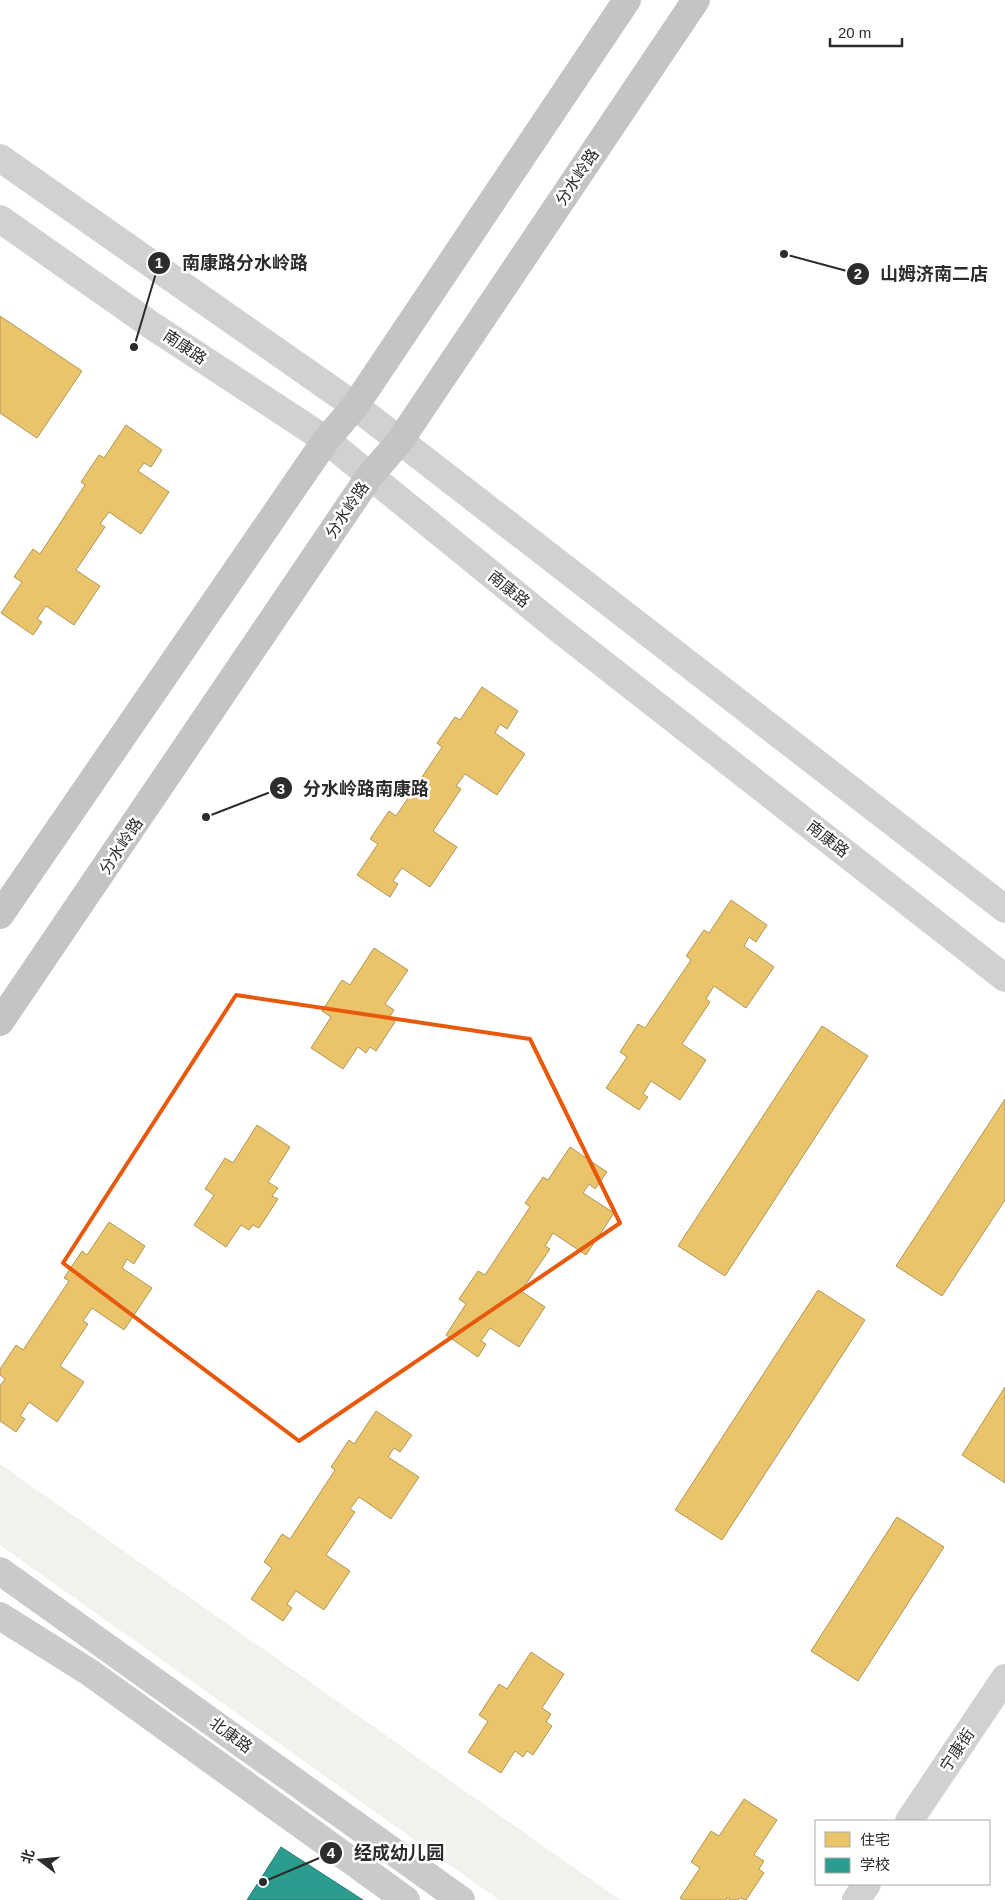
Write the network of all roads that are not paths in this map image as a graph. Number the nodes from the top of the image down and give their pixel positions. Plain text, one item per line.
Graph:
1 (627, 0) edge
2 (696, 0) edge
3 (0, 158) edge
4 (0, 219) edge
5 (354, 406) junction
6 (326, 440) junction
7 (400, 442) junction
8 (369, 477) junction
9 (1005, 909) edge
10 (0, 915) edge
11 (1005, 978) edge
12 (0, 1022) edge
13 (0, 1571) edge
14 (0, 1616) edge
15 (1005, 1678) edge
16 (910, 1820) edge
17 (866, 1885) edge
18 (406, 1900) edge
19 (461, 1900) edge
20 (856, 1900) edge

1 - 5 main road
2 - 7 main road, 分水岭路
3 - 5 street
4 - 6 street, 南康路
5 - 6 main road
5 - 7 street
6 - 8 street, 南康路
6 - 10 main road
7 - 8 main road, 分水岭路
7 - 9 street
8 - 11 street, 南康路
8 - 12 main road, 分水岭路
13 - 19 main road, 北康路
14 - 18 main road, 北康路
15 - 16 street, 宁康街
17 - 20 street

